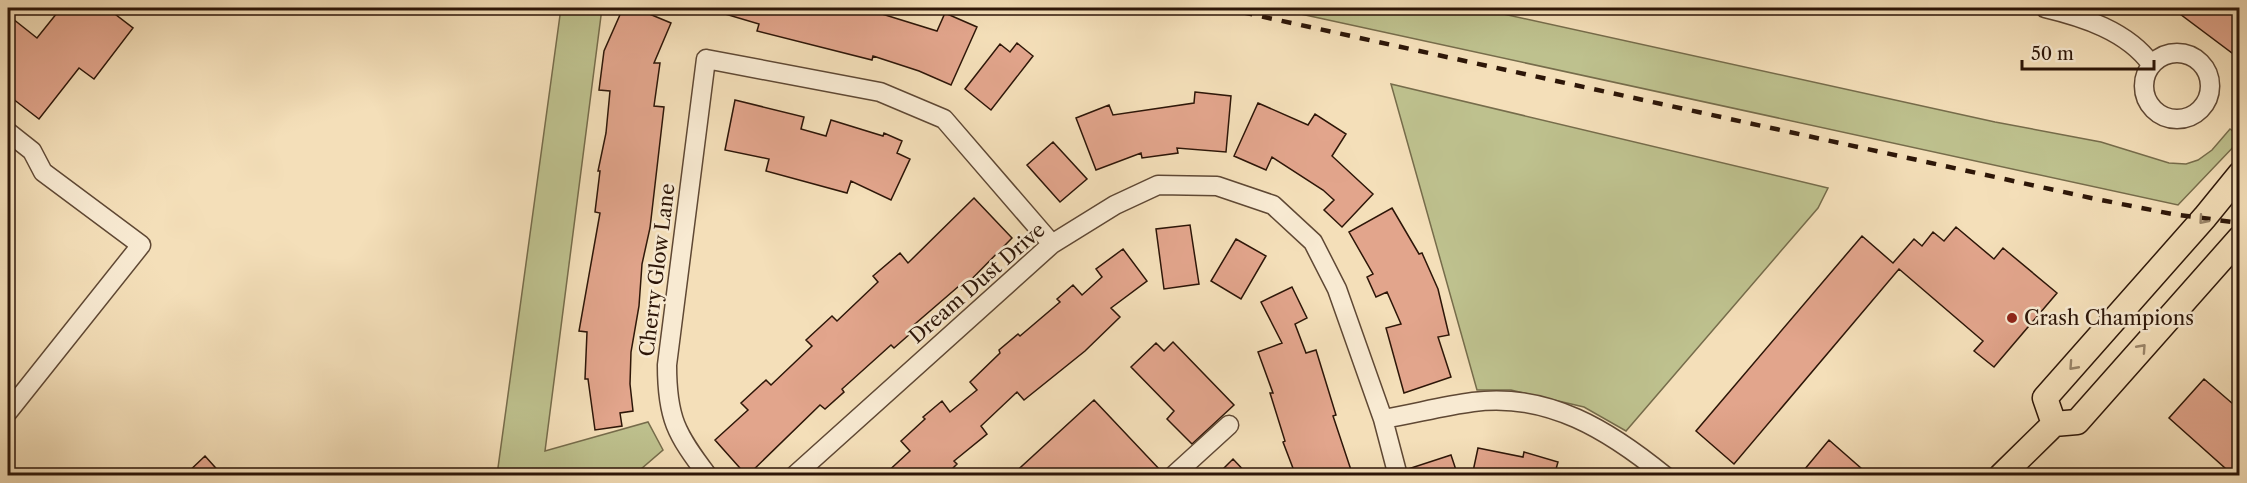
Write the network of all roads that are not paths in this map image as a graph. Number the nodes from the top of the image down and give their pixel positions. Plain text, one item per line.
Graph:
1 (2045, 8) edge
2 (2151, 64) dead end
3 (8, 132) edge
4 (2240, 174) edge
5 (2240, 238) edge
6 (1052, 244) junction
7 (8, 412) edge
8 (1383, 419) junction
9 (2054, 424) junction
10 (1229, 426) dead end
11 (708, 476) edge
12 (794, 476) edge
13 (1173, 476) edge
14 (1398, 476) edge
15 (1665, 476) edge
16 (2001, 476) edge

1 - 2 street
3 - 7 street
4 -> 9 main road
9 -> 5 main road
6 - 8 street, Dream Dust Drive
6 - 11 street, Cherry Glow Lane
6 - 12 street, Dream Dust Drive
8 - 14 street, Dream Dust Drive
8 - 15 street
9 - 16 main road
10 - 13 street

